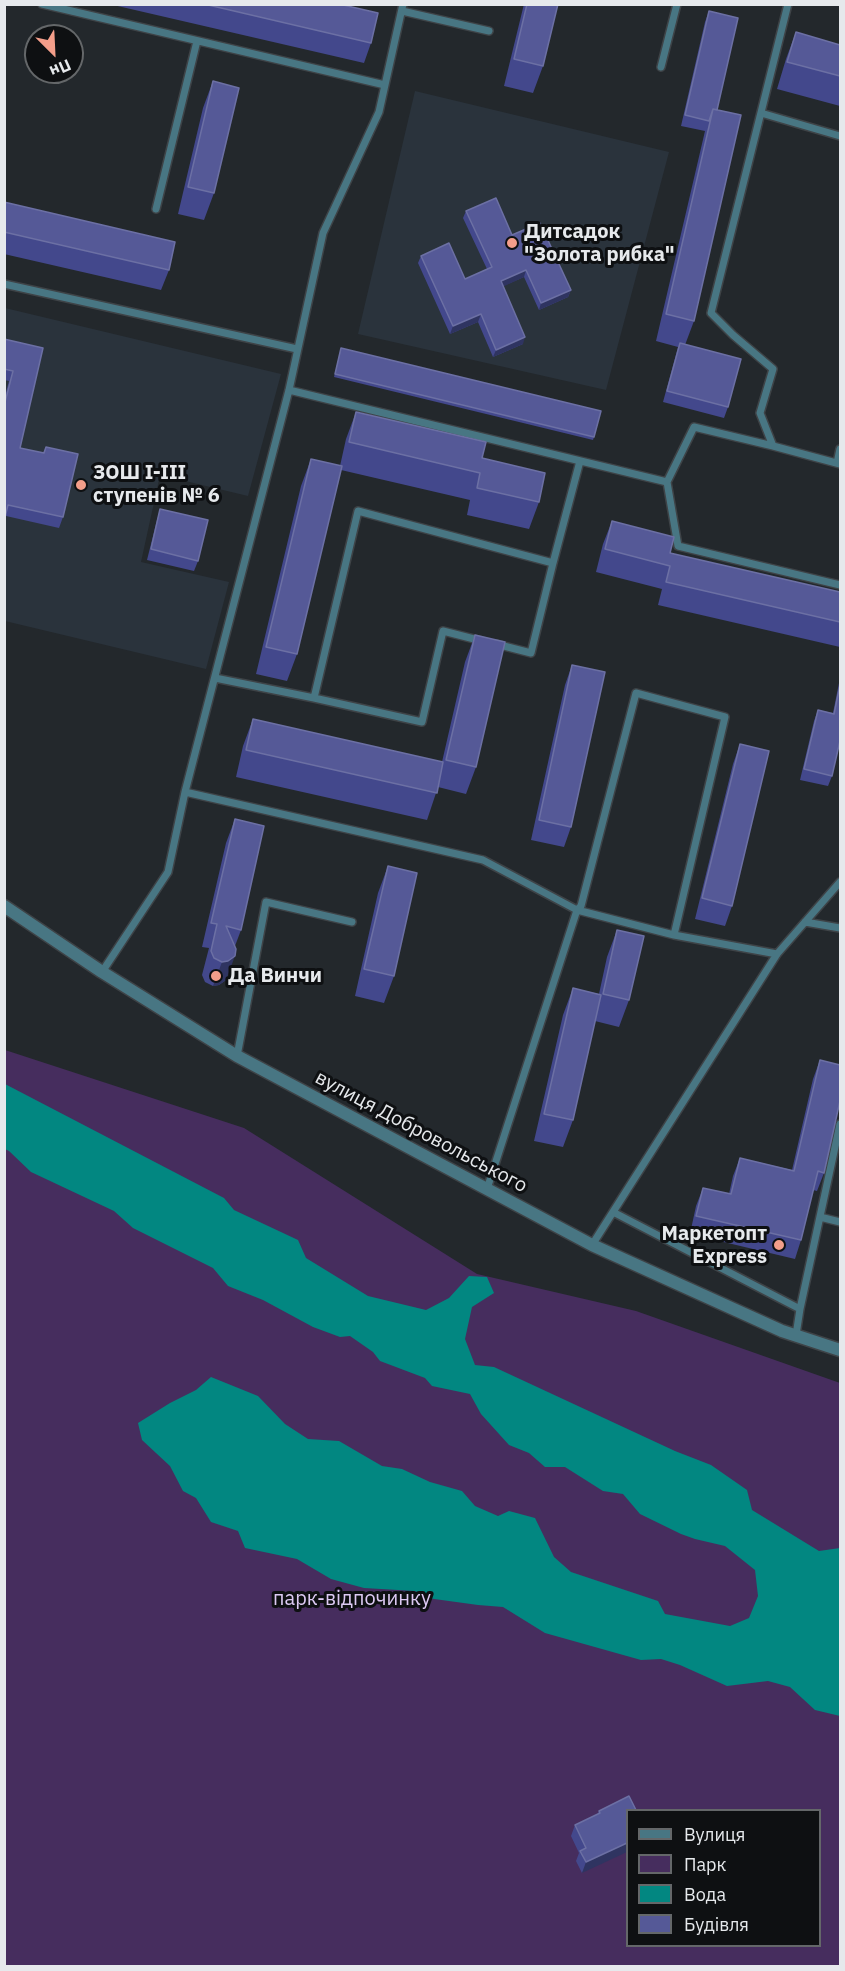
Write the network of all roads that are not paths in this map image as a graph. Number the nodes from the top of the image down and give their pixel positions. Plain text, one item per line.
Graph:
1 (42, 4) edge
2 (676, 4) edge
3 (788, 4) edge
4 (403, 8) edge
5 (489, 31) dead end
6 (196, 41) junction
7 (661, 67) dead end
8 (385, 86) junction
9 (761, 114) junction
10 (840, 136) edge
11 (156, 209) dead end
12 (4, 284) edge
13 (297, 349) junction
14 (289, 390) junction
15 (773, 446) junction
16 (840, 449) edge
17 (580, 461) junction
18 (838, 463) edge
19 (667, 482) junction
20 (553, 563) junction
21 (840, 585) edge
22 (215, 678) junction
23 (314, 698) junction
24 (185, 792) junction
25 (840, 877) edge
26 (839, 885) edge
27 (4, 906) edge
28 (577, 910) junction
29 (352, 922) dead end
30 (805, 922) junction
31 (840, 928) edge
32 (674, 935) junction
33 (777, 954) junction
34 (102, 972) junction
35 (237, 1056) junction
36 (840, 1124) edge
37 (487, 1189) junction
38 (614, 1212) junction
39 (820, 1217) junction
40 (840, 1222) edge
41 (592, 1245) junction
42 (800, 1309) junction
43 (796, 1335) junction
44 (840, 1350) edge

1 - 6 lane
2 - 7 lane
3 - 9 lane
4 - 5 lane
4 - 8 lane
6 - 8 lane
6 - 11 lane
8 - 13 lane
9 - 10 lane
9 - 15 lane
12 - 13 lane
13 - 14 lane
14 - 17 lane
14 - 22 lane
15 - 18 lane
15 - 19 lane
16 - 18 lane
17 - 19 lane
17 - 20 lane
19 - 21 lane
20 - 23 lane
20 - 23 lane
22 - 23 lane
22 - 24 lane
24 - 28 lane
24 - 34 lane
25 - 26 lane
26 - 30 lane
27 - 34 street, вулиця Добровольського
28 - 32 lane
28 - 32 lane
28 - 37 lane
29 - 35 lane
30 - 31 lane
30 - 33 lane
32 - 33 lane
33 - 38 lane
34 - 35 street, вулиця Добровольського
35 - 37 street, вулиця Добровольського
36 - 39 lane
37 - 41 street, вулиця Добровольського
38 - 41 lane
38 - 42 lane
39 - 40 lane
39 - 42 lane
41 - 43 street, вулиця Добровольського
42 - 43 lane
43 - 44 street, вулиця Добровольського

